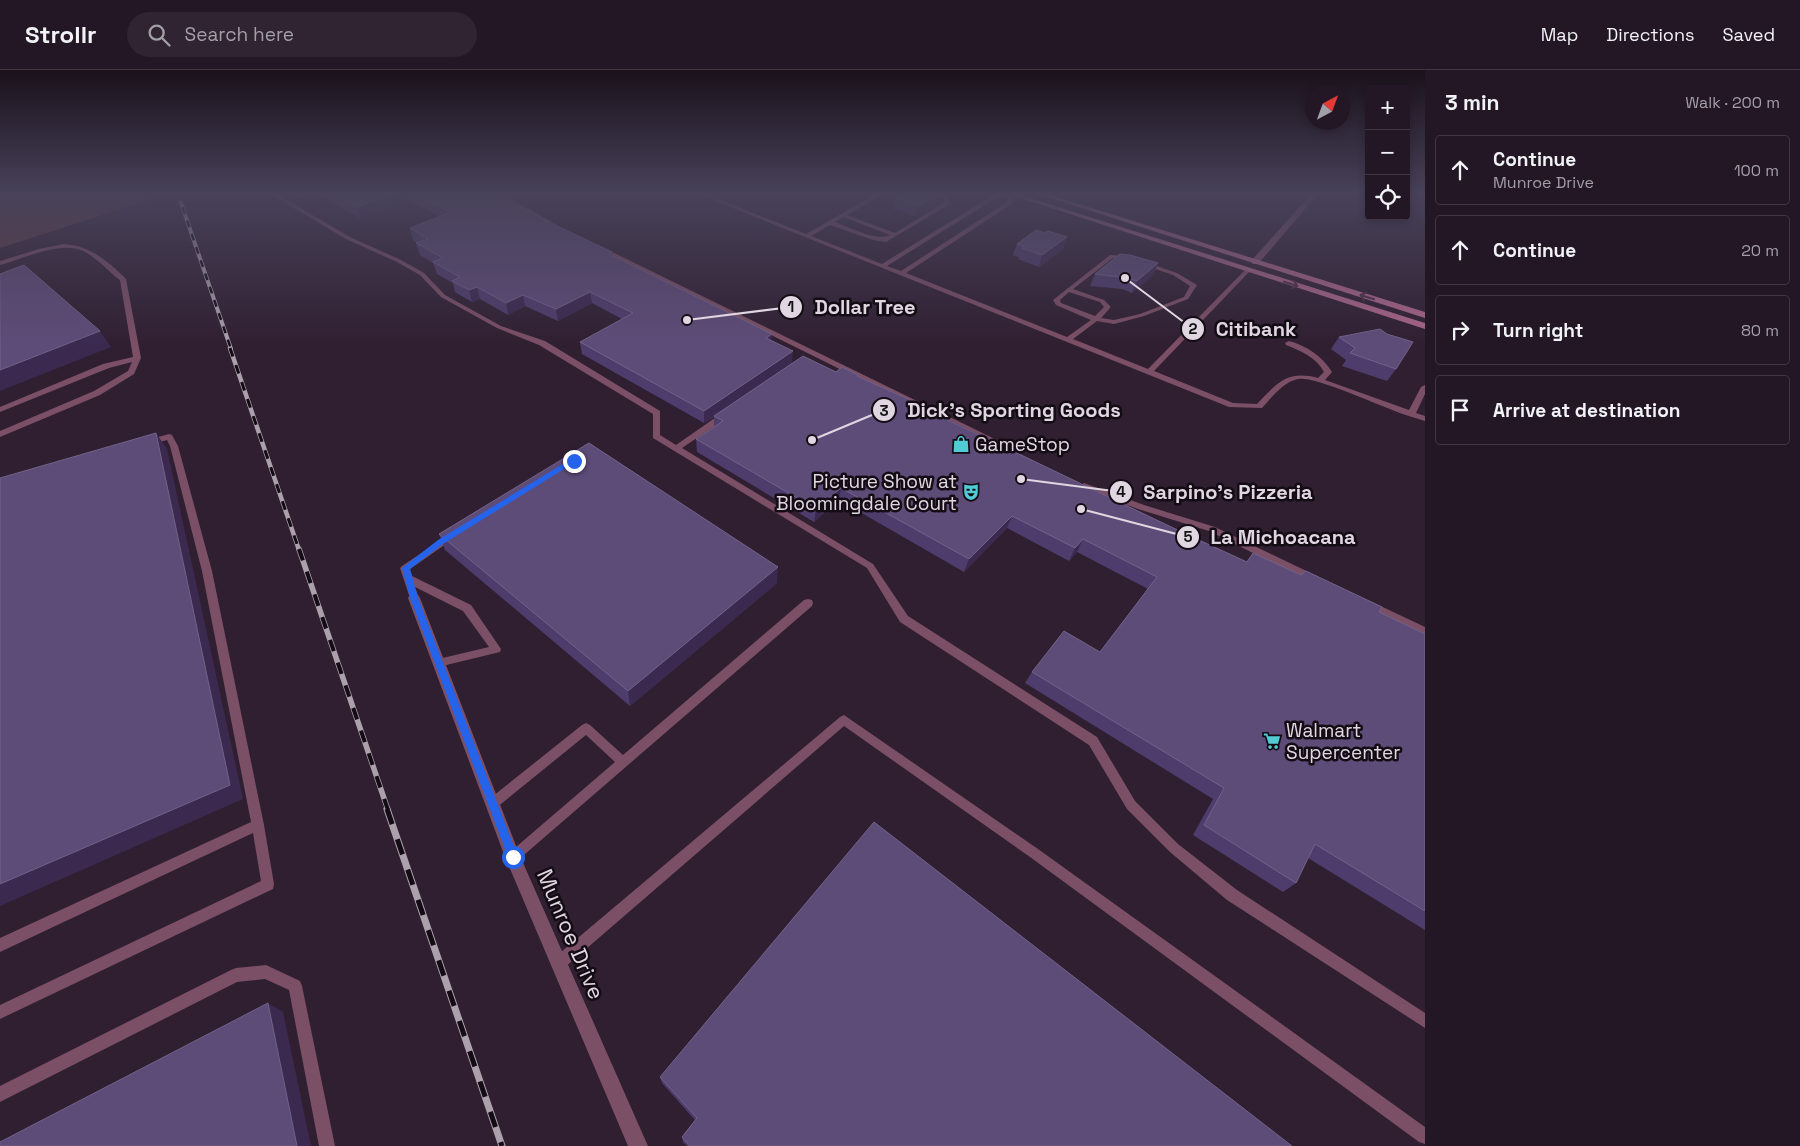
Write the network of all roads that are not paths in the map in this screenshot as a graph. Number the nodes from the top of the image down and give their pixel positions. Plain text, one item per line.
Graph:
1 (362, 244) edge
2 (593, 244) edge
3 (827, 244) edge
4 (917, 244) edge
5 (947, 244) edge
6 (1168, 244) edge
7 (1199, 244) edge
8 (1271, 244) edge
9 (1255, 262) junction
10 (0, 263) edge
11 (882, 266) junction
12 (1248, 270) junction
13 (1282, 270) junction
14 (902, 274) junction
15 (1068, 290) junction
16 (1425, 315) edge
17 (1095, 319) junction
18 (1425, 326) edge
19 (1068, 340) junction
20 (1289, 343) dead end
21 (815, 354) junction
22 (137, 358) junction
23 (807, 359) edge
24 (1149, 372) junction
25 (1320, 380) junction
26 (1425, 387) edge
27 (0, 410) edge
28 (733, 410) edge
29 (1411, 414) junction
30 (1425, 419) edge
31 (0, 434) edge
32 (133, 447) edge
33 (676, 448) junction
34 (1016, 453) edge
35 (1079, 484) edge
36 (465, 527) edge
37 (409, 579) junction
38 (1324, 583) edge
39 (414, 598) joint
40 (808, 603) dead end
41 (1365, 603) edge
42 (1425, 632) edge
43 (438, 662) junction
44 (623, 762) junction
45 (492, 804) junction
46 (258, 825) junction
47 (513, 857) junction
48 (0, 944) edge
49 (559, 963) junction
50 (0, 1012) edge
51 (1425, 1021) edge
52 (0, 1094) edge
53 (1425, 1136) edge
54 (327, 1146) edge
55 (638, 1146) edge

1 - 33 lane
2 - 21 lane
3 - 11 lane
4 - 11 lane
5 - 14 lane
6 - 12 main road
7 - 9 main road
8 - 9 street
9 - 13 main road
10 - 22 lane
11 - 14 lane
12 - 13 main road
12 -> 18 main road
12 - 24 lane
16 -> 13 main road
14 - 19 lane
15 - 17 lane
15 - 17 lane
15 - 17 lane
17 - 19 lane
19 - 24 lane
20 - 25 lane
21 - 23 lane
21 - 34 lane
22 - 27 lane
22 - 31 lane
24 - 25 lane
25 - 29 lane
26 - 29 lane
28 - 33 lane
29 - 30 lane
32 - 46 lane
33 - 51 lane
35 - 38 lane
36 - 37 lane
37 - 39 lane
37 - 43 lane
39 - 43 street, Munroe Drive
40 - 44 lane
41 - 42 lane
43 - 45 street, Munroe Drive
44 - 45 lane
44 - 47 lane
45 - 47 street, Munroe Drive
46 - 48 lane
46 - 50 lane
47 - 49 street, Munroe Drive
49 - 53 lane
49 - 55 street, Munroe Drive
52 - 54 lane

